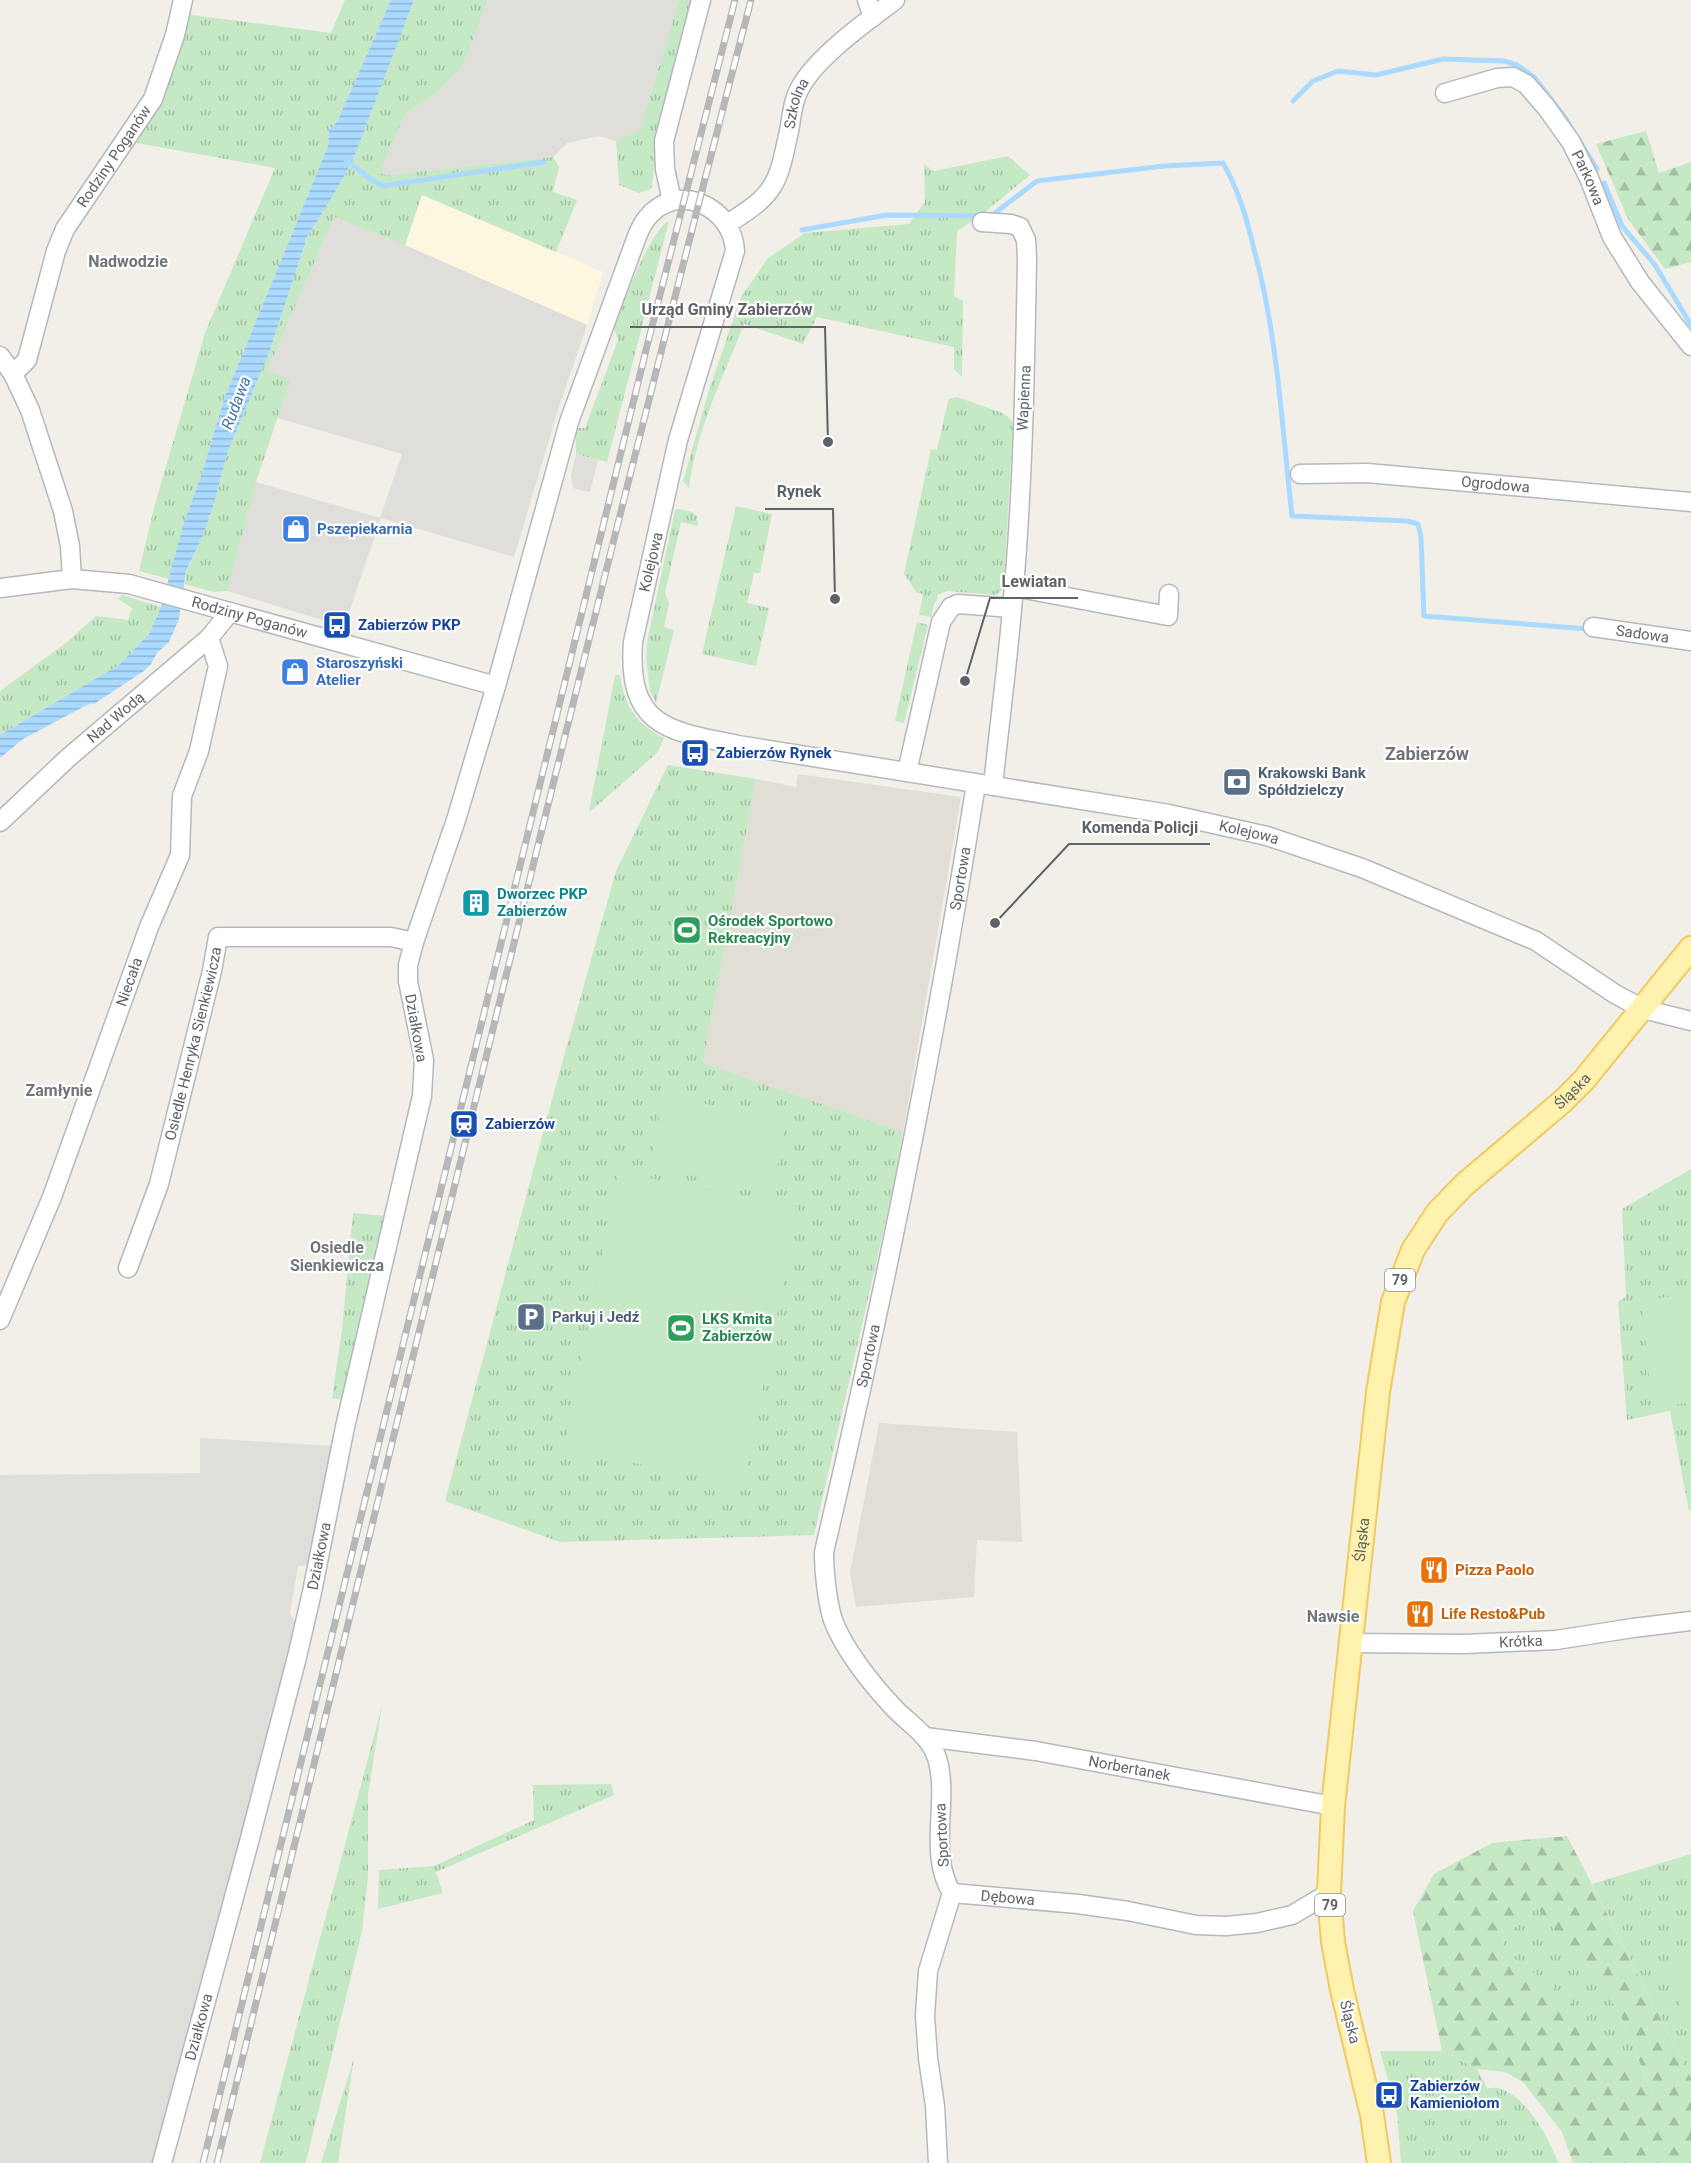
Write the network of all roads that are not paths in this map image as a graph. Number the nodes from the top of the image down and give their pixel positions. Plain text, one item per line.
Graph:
1 (183, 0) edge
2 (701, 0) edge
3 (895, 0) edge
4 (870, 9) edge
5 (1445, 93) dead end
6 (672, 201) junction
7 (982, 222) dead end
8 (727, 224) junction
9 (1691, 346) edge
10 (0, 356) edge
11 (13, 374) junction
12 (1300, 474) dead end
13 (1691, 502) edge
14 (72, 579) junction
15 (1014, 587) junction
16 (0, 588) edge
17 (1169, 594) dead end
18 (1012, 608) junction
19 (230, 612) junction
20 (1593, 627) dead end
21 (209, 638) junction
22 (1691, 641) edge
23 (495, 686) junction
24 (907, 772) junction
25 (985, 785) junction
26 (0, 822) edge
27 (414, 942) junction
28 (1691, 948) edge
29 (1643, 1009) junction
30 (1691, 1021) edge
31 (128, 1268) dead end
32 (0, 1320) edge
33 (1691, 1621) edge
34 (1350, 1643) junction
35 (925, 1737) junction
36 (1333, 1806) junction
37 (952, 1893) junction
38 (1329, 1893) junction
39 (162, 2163) edge
40 (938, 2163) edge
41 (1379, 2163) edge

1 - 11 street, Rodziny Poganów
2 - 6 street
3 - 4 street, Szkolna
4 - 8 street, Szkolna
5 - 9 street, Parkowa
6 - 8 street
6 - 23 street
7 - 15 street, Wapienna
8 - 24 street, Kolejowa
10 - 11 street
11 - 14 street
12 - 13 street, Ogrodowa
14 - 16 street, Rodziny Poganów
14 - 19 street, Rodziny Poganów
15 - 17 street
15 - 18 street, Wapienna
18 - 24 street
18 - 25 street, Wapienna
19 - 21 street, Nad Wodą
19 - 23 street, Rodziny Poganów
20 - 22 street, Sadowa
21 - 26 street, Nad Wodą
21 - 32 street, Niecała
23 - 27 street
24 - 25 street, Kolejowa
25 - 29 street, Kolejowa
25 - 35 street, Sportowa
27 - 31 street, Osiedle Henryka Sienkiewicza
27 - 39 street, Działkowa
28 - 29 main road, 79
29 - 30 street, Kolejowa
29 - 34 main road, Śląska / 79
33 - 34 street, Krótka
34 - 36 main road, Śląska / 79
35 - 36 street, Norbertanek
35 - 37 street, Sportowa
36 - 38 main road, Śląska / 79
37 - 38 street, Dębowa
37 - 40 street
38 - 41 main road, Śląska / 79

